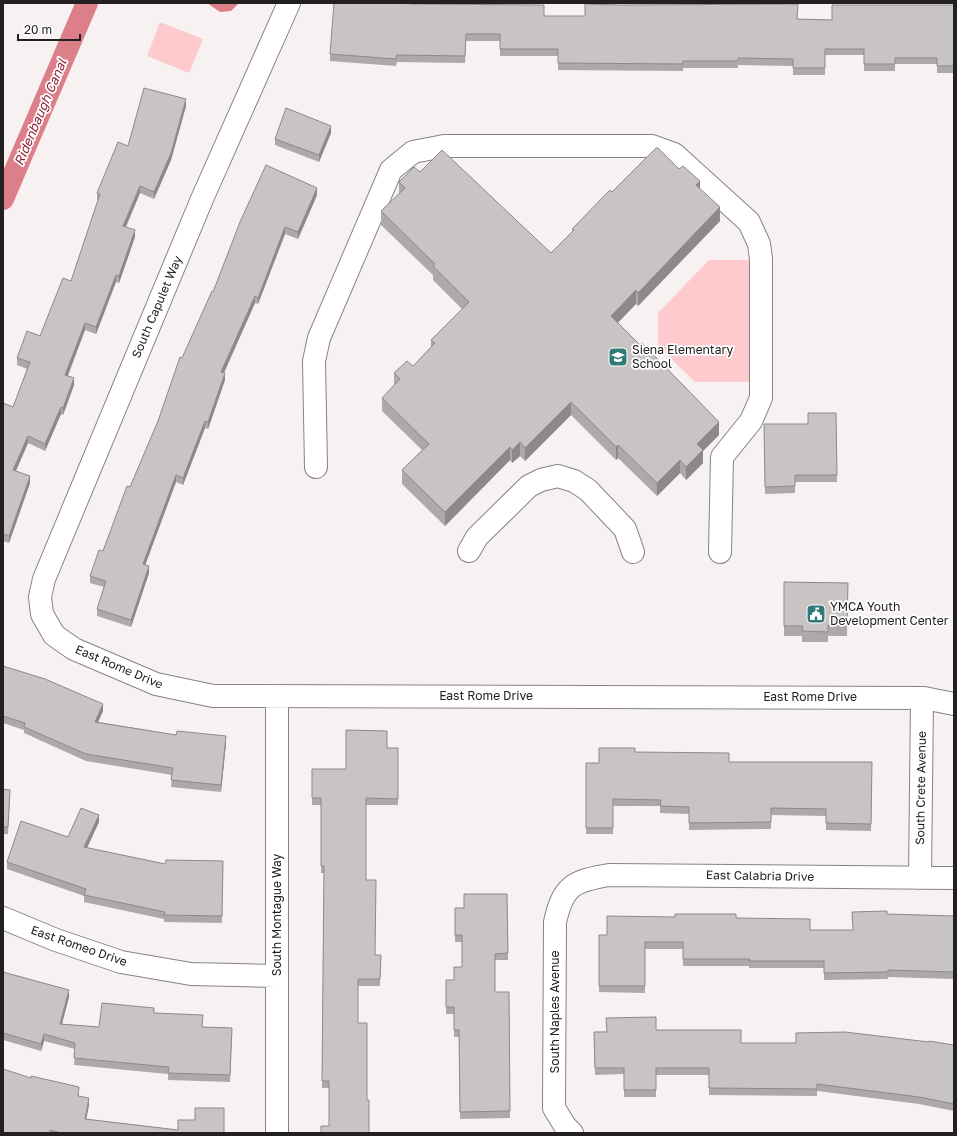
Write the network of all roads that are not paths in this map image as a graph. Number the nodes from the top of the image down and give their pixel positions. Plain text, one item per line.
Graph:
1 (289, 3) edge
2 (316, 467) dead end
3 (469, 551) dead end
4 (633, 552) dead end
5 (720, 552) dead end
6 (42, 614) joint
7 (277, 697) junction
8 (922, 698) junction
9 (954, 704) edge
10 (920, 878) junction
11 (954, 878) edge
12 (569, 888) joint
13 (3, 918) edge
14 (277, 976) junction
15 (277, 1133) edge
16 (572, 1133) edge

1 - 6 street, South Capulet Way
2 - 5 street
3 - 4 street
6 - 7 street, East Rome Drive
7 - 8 street, East Rome Drive
7 - 14 street, South Montague Way
8 - 9 street, East Rome Drive
8 - 10 street, South Crete Avenue
10 - 11 street, East Calabria Drive
10 - 12 street, East Calabria Drive
12 - 16 street, South Naples Avenue
13 - 14 street, East Romeo Drive
14 - 15 street, South Montague Way

